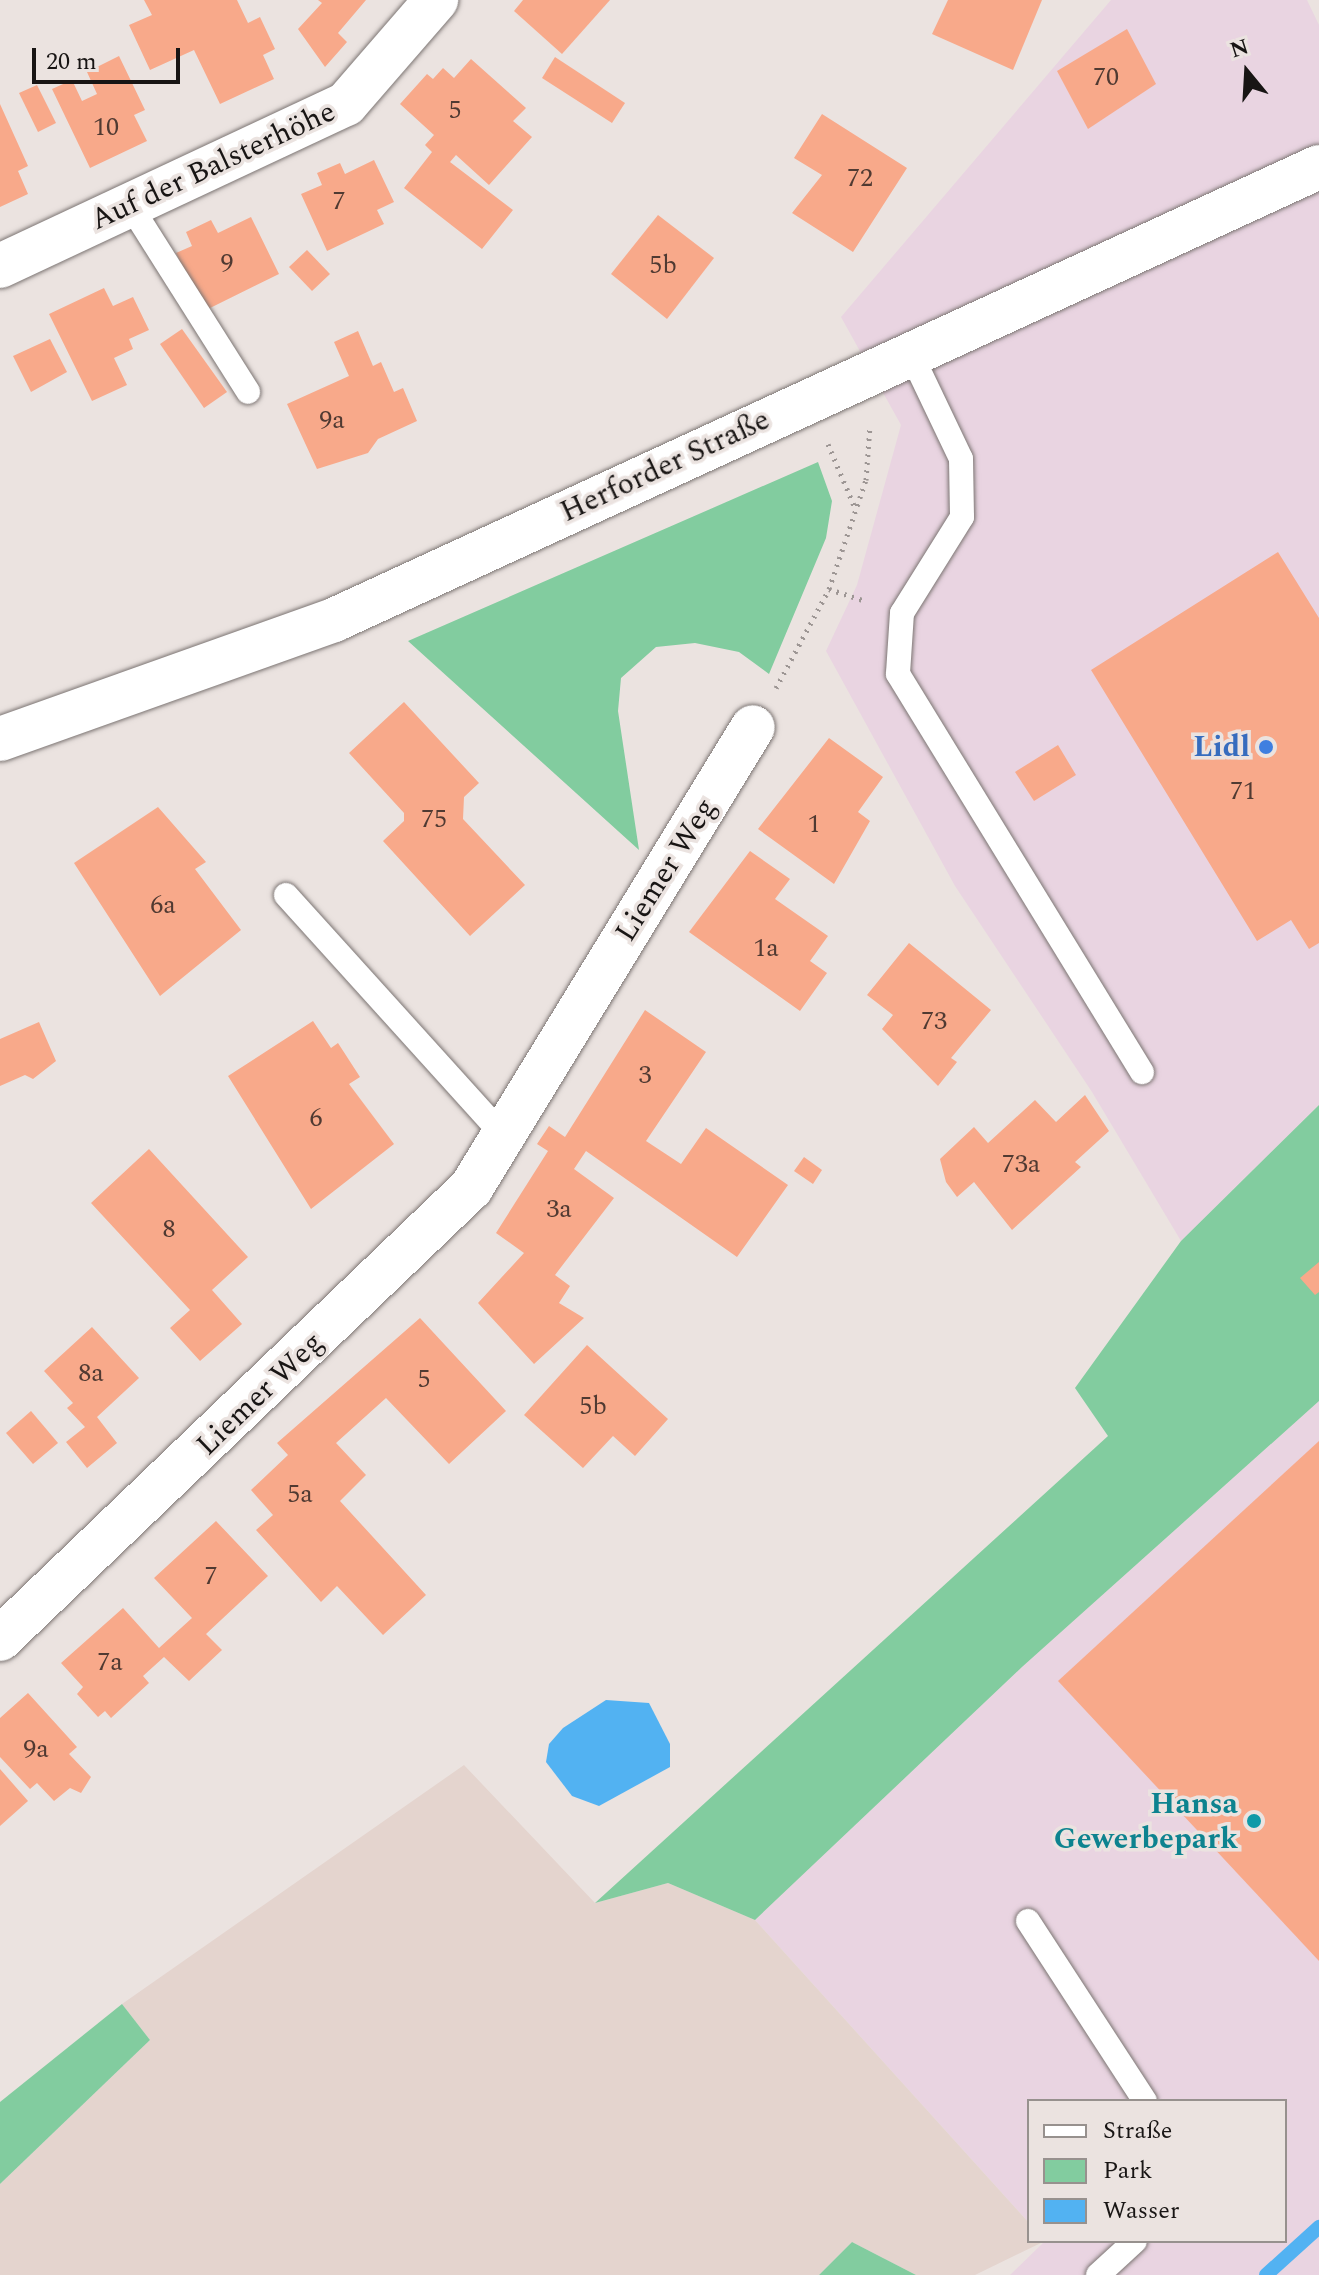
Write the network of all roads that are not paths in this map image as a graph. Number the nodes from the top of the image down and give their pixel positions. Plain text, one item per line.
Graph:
1 (436, 0) edge
2 (1319, 167) edge
3 (130, 205) junction
4 (0, 266) edge
5 (911, 354) junction
6 (248, 392) dead end
7 (753, 727) road end
8 (0, 739) edge
9 (286, 895) dead end
10 (1142, 1072) dead end
11 (503, 1135) junction
12 (0, 1639) edge
13 (1028, 1921) dead end
14 (1144, 2099) edge
15 (1133, 2243) edge
16 (1098, 2275) edge

1 - 3 street, Auf der Balsterhöhe
2 - 5 street, Herforder Straße
3 - 4 street, Auf der Balsterhöhe
3 - 6 lane
5 - 8 street, Herforder Straße
5 - 10 lane
7 - 11 street, Liemer Weg
9 - 11 lane
11 - 12 street, Liemer Weg
13 - 14 lane
15 - 16 lane

